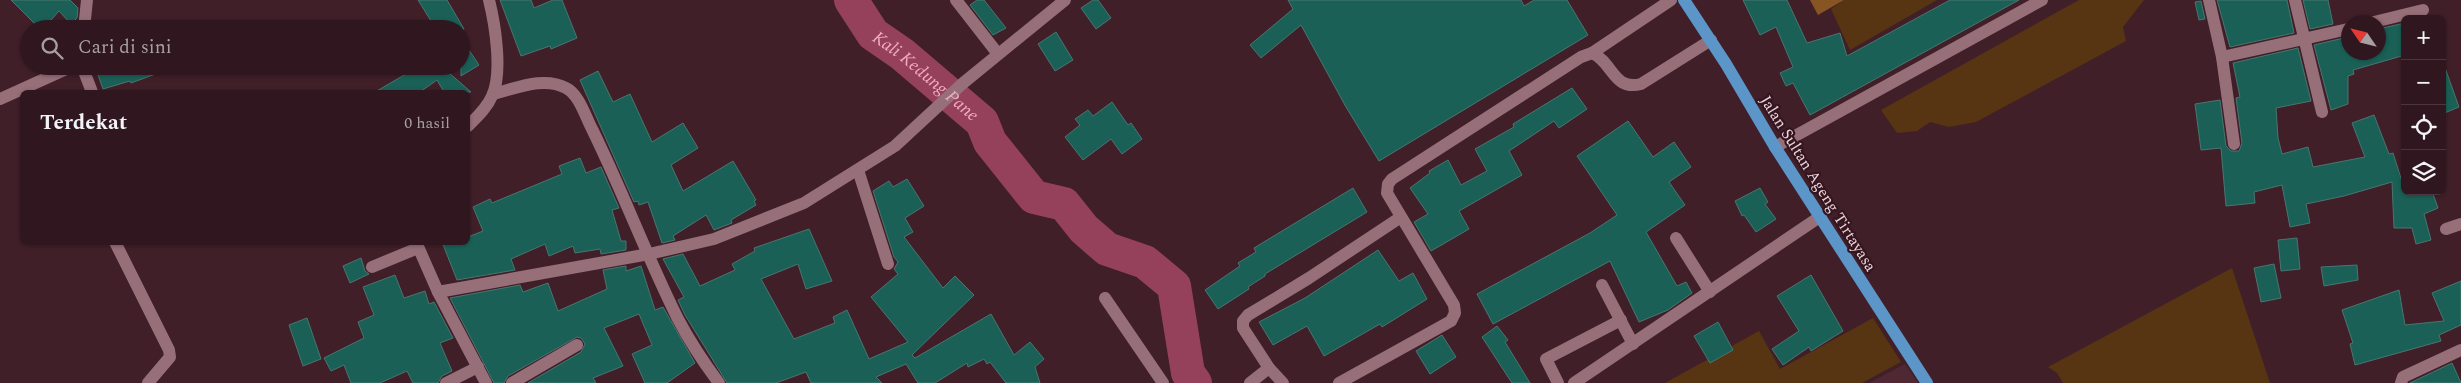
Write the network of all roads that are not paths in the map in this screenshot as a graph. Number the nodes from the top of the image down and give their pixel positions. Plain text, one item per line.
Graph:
1 (489, 0) edge
2 (956, 0) edge
3 (1065, 0) edge
4 (1671, 0) edge
5 (1684, 0) edge
6 (2042, 0) edge
7 (2209, 0) edge
8 (2296, 0) edge
9 (85, 1) edge
10 (2423, 10) dead end
11 (2386, 19) edge
12 (84, 20) edge
13 (2341, 31) edge
14 (1711, 40) junction
15 (2305, 40) junction
16 (1592, 53) junction
17 (998, 54) junction
18 (2222, 57) junction
19 (53, 75) edge
20 (85, 75) edge
21 (91, 90) edge
22 (493, 94) junction
23 (0, 99) edge
24 (2322, 112) dead end
25 (470, 124) edge
26 (2234, 144) dead end
27 (1775, 147) junction
28 (858, 170) junction
29 (1821, 216) junction
30 (1401, 217) junction
31 (2461, 224) edge
32 (2446, 229) dead end
33 (1676, 238) dead end
34 (116, 245) edge
35 (417, 245) edge
36 (650, 254) junction
37 (888, 264) dead end
38 (372, 268) dead end
39 (1602, 285) dead end
40 (438, 292) junction
41 (1710, 292) junction
42 (1105, 298) dead end
43 (1621, 320) junction
44 (1633, 344) junction
45 (577, 345) dead end
46 (2461, 350) edge
47 (478, 367) junction
48 (1268, 368) junction
49 (1254, 379) edge
50 (148, 383) edge
51 (446, 383) edge
52 (486, 383) edge
53 (512, 383) edge
54 (718, 383) edge
55 (1163, 383) edge
56 (1283, 383) edge
57 (1339, 383) edge
58 (1558, 383) edge
59 (1574, 383) edge
60 (1927, 383) edge
61 (2402, 383) edge

1 - 22 street
2 - 17 street
3 - 17 street
4 - 16 street
5 - 14 main road, Jalan Sultan Ageng Tirtayasa
6 - 27 street
7 - 18 street
8 - 15 street
9 - 12 street
10 - 11 street
13 - 15 street
14 - 16 street
14 - 27 main road, Jalan Sultan Ageng Tirtayasa
15 - 18 street
15 - 24 street
16 - 30 street
17 - 28 street
18 - 26 street
19 - 23 street
20 - 21 street
22 - 25 street
22 - 36 street
27 - 29 main road, Jalan Sultan Ageng Tirtayasa
28 - 36 street
28 - 37 street
29 - 41 street
29 - 60 main road, Jalan Sultan Ageng Tirtayasa
30 - 48 street
30 - 57 street
31 - 32 street
33 - 41 street
34 - 50 street
35 - 38 street
35 - 40 street
36 - 40 street
36 - 54 street
39 - 43 street
40 - 47 street
41 - 44 street
42 - 55 street
43 - 44 street
43 - 58 street
44 - 59 street
45 - 53 street
46 - 61 street
47 - 51 street
47 - 52 street
48 - 49 street
48 - 56 street

